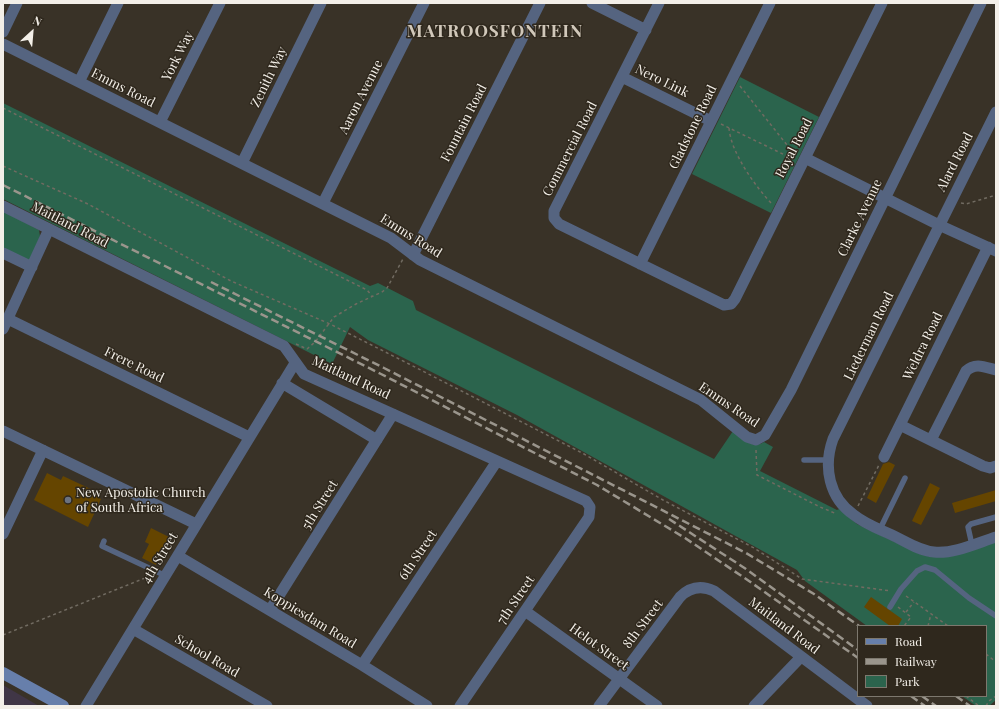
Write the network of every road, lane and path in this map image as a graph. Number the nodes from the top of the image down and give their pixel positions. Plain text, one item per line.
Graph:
1 (17, 3) edge
2 (118, 3) edge
3 (220, 3) edge
4 (321, 3) edge
5 (424, 3) edge
6 (540, 3) edge
7 (592, 3) edge
8 (659, 3) edge
9 (770, 3) edge
10 (882, 3) edge
11 (981, 3) edge
12 (646, 30) junction
13 (3, 32) edge
14 (3, 44) edge
15 (622, 77) junction
16 (732, 80) junction
17 (79, 82) junction
18 (3, 108) edge
19 (996, 112) edge
20 (711, 121) junction
21 (160, 122) junction
22 (729, 128) junction
23 (801, 160) junction
24 (242, 163) junction
25 (3, 166) edge
26 (996, 195) edge
27 (885, 198) junction
28 (952, 201) junction
29 (323, 203) junction
30 (3, 206) edge
31 (779, 209) junction
32 (940, 225) junction
33 (49, 229) junction
34 (992, 249) edge
35 (3, 253) edge
36 (410, 253) junction
37 (640, 264) junction
38 (32, 267) junction
39 (372, 296) junction
40 (731, 304) joint
41 (5, 324) edge
42 (330, 324) junction
43 (287, 349) junction
44 (295, 363) junction
45 (996, 370) edge
46 (282, 383) junction
47 (393, 414) junction
48 (900, 425) junction
49 (3, 431) edge
50 (249, 436) junction
51 (377, 440) junction
52 (756, 440) junction
53 (931, 440) junction
54 (43, 450) junction
55 (884, 457) joint
56 (804, 460) dead end
57 (828, 460) junction
58 (497, 461) junction
59 (996, 466) edge
60 (905, 478) dead end
61 (590, 507) joint
62 (854, 516) junction
63 (996, 517) edge
64 (196, 524) junction
65 (880, 529) junction
66 (3, 534) edge
67 (996, 537) edge
68 (104, 541) dead end
69 (972, 545) junction
70 (178, 556) junction
71 (161, 577) junction
72 (900, 592) junction
73 (680, 597) joint
74 (914, 602) junction
75 (892, 604) joint
76 (270, 610) junction
77 (524, 611) junction
78 (906, 612) junction
79 (931, 614) junction
80 (996, 616) edge
81 (905, 625) edge
82 (928, 625) edge
83 (947, 625) edge
84 (133, 629) junction
85 (3, 635) edge
86 (987, 655) edge
87 (801, 656) junction
88 (996, 662) edge
89 (362, 665) junction
90 (3, 673) edge
91 (619, 680) junction
92 (996, 696) edge
93 (967, 697) edge
94 (63, 706) edge
95 (86, 706) edge
96 (267, 706) edge
97 (427, 706) edge
98 (460, 706) edge
99 (600, 706) edge
100 (657, 706) edge
101 (754, 706) edge
102 (867, 706) edge
103 (979, 706) edge
104 (986, 706) edge

1 - 13 street
2 - 17 street
3 - 21 street, York Way
4 - 24 street, Zenith Way
5 - 29 street, Aaron Avenue
6 - 36 street, Fountain Road
7 - 12 street
8 - 12 street, Commercial Road
9 - 16 street, Gladstone Road
10 - 23 street, Royal Road
11 - 27 street, Clarke Avenue
12 - 15 street, Commercial Road
14 - 17 street, Emms Road
15 - 20 street, Nero Link
15 - 37 street, Commercial Road
16 - 20 street, Gladstone Road
16 - 23 path
17 - 21 street, Emms Road
18 - 39 path
19 - 28 street, Alard Road
20 - 22 path
20 - 37 street, Gladstone Road
21 - 24 street, Emms Road
22 - 23 path
22 - 31 path
23 - 27 street
23 - 31 street, Royal Road
24 - 29 street, Emms Road
25 - 42 path
26 - 28 path
27 - 32 street
27 - 52 street, Clarke Avenue
28 - 32 street, Alard Road
29 - 36 street, Emms Road
30 - 33 street, Maitland Road
31 - 40 street, Royal Road
32 - 34 street
32 - 57 street, Liederman Road
33 - 38 street
33 - 43 street, Maitland Road
34 - 48 street, Weldra Road
35 - 38 street
36 - 39 path
36 - 52 street, Emms Road
37 - 40 street, Commercial Road
38 - 41 street
39 - 42 path
41 - 50 street, Frere Road
42 - 43 path
42 - 72 path
43 - 44 street, Maitland Road
44 - 46 street, 4th Street
44 - 47 street, Maitland Road
45 - 53 street
46 - 50 street, 4th Street
46 - 51 street
47 - 51 street, 5th Street
47 - 58 street, Maitland Road
48 - 53 street
48 - 55 street, Weldra Road
49 - 54 street
50 - 64 street, 4th Street
51 - 76 street, 5th Street
52 - 62 path
53 - 59 street
54 - 64 street
54 - 66 street
55 - 62 path
56 - 57 lane
57 - 62 street, Liederman Road
58 - 61 street, Maitland Road
58 - 89 street, 6th Street
60 - 65 lane
61 - 77 street, 7th Street
62 - 65 street, Liederman Road
63 - 69 lane
64 - 70 street, 4th Street
65 - 69 street, Liederman Road
67 - 69 street, Liederman Road
68 - 71 lane
70 - 71 street, 4th Street
70 - 76 street, Koppiesdam Road
71 - 84 street, 4th Street
71 - 85 path
72 - 74 path
72 - 75 lane
72 - 80 lane
73 - 87 street, Maitland Road
73 - 91 street, 8th Street
74 - 78 path
74 - 79 path
75 - 78 path
76 - 89 street, Koppiesdam Road
77 - 91 street, Helot Street
77 - 98 street, 7th Street
78 - 81 path
79 - 82 path
79 - 83 path
84 - 95 street, 4th Street
84 - 96 street, School Road
86 - 88 path
87 - 101 street
87 - 102 street, Maitland Road
89 - 97 street, Koppiesdam Road
90 - 94 street
91 - 99 street, 8th Street
91 - 100 street, Helot Street
92 - 104 path
93 - 103 path

